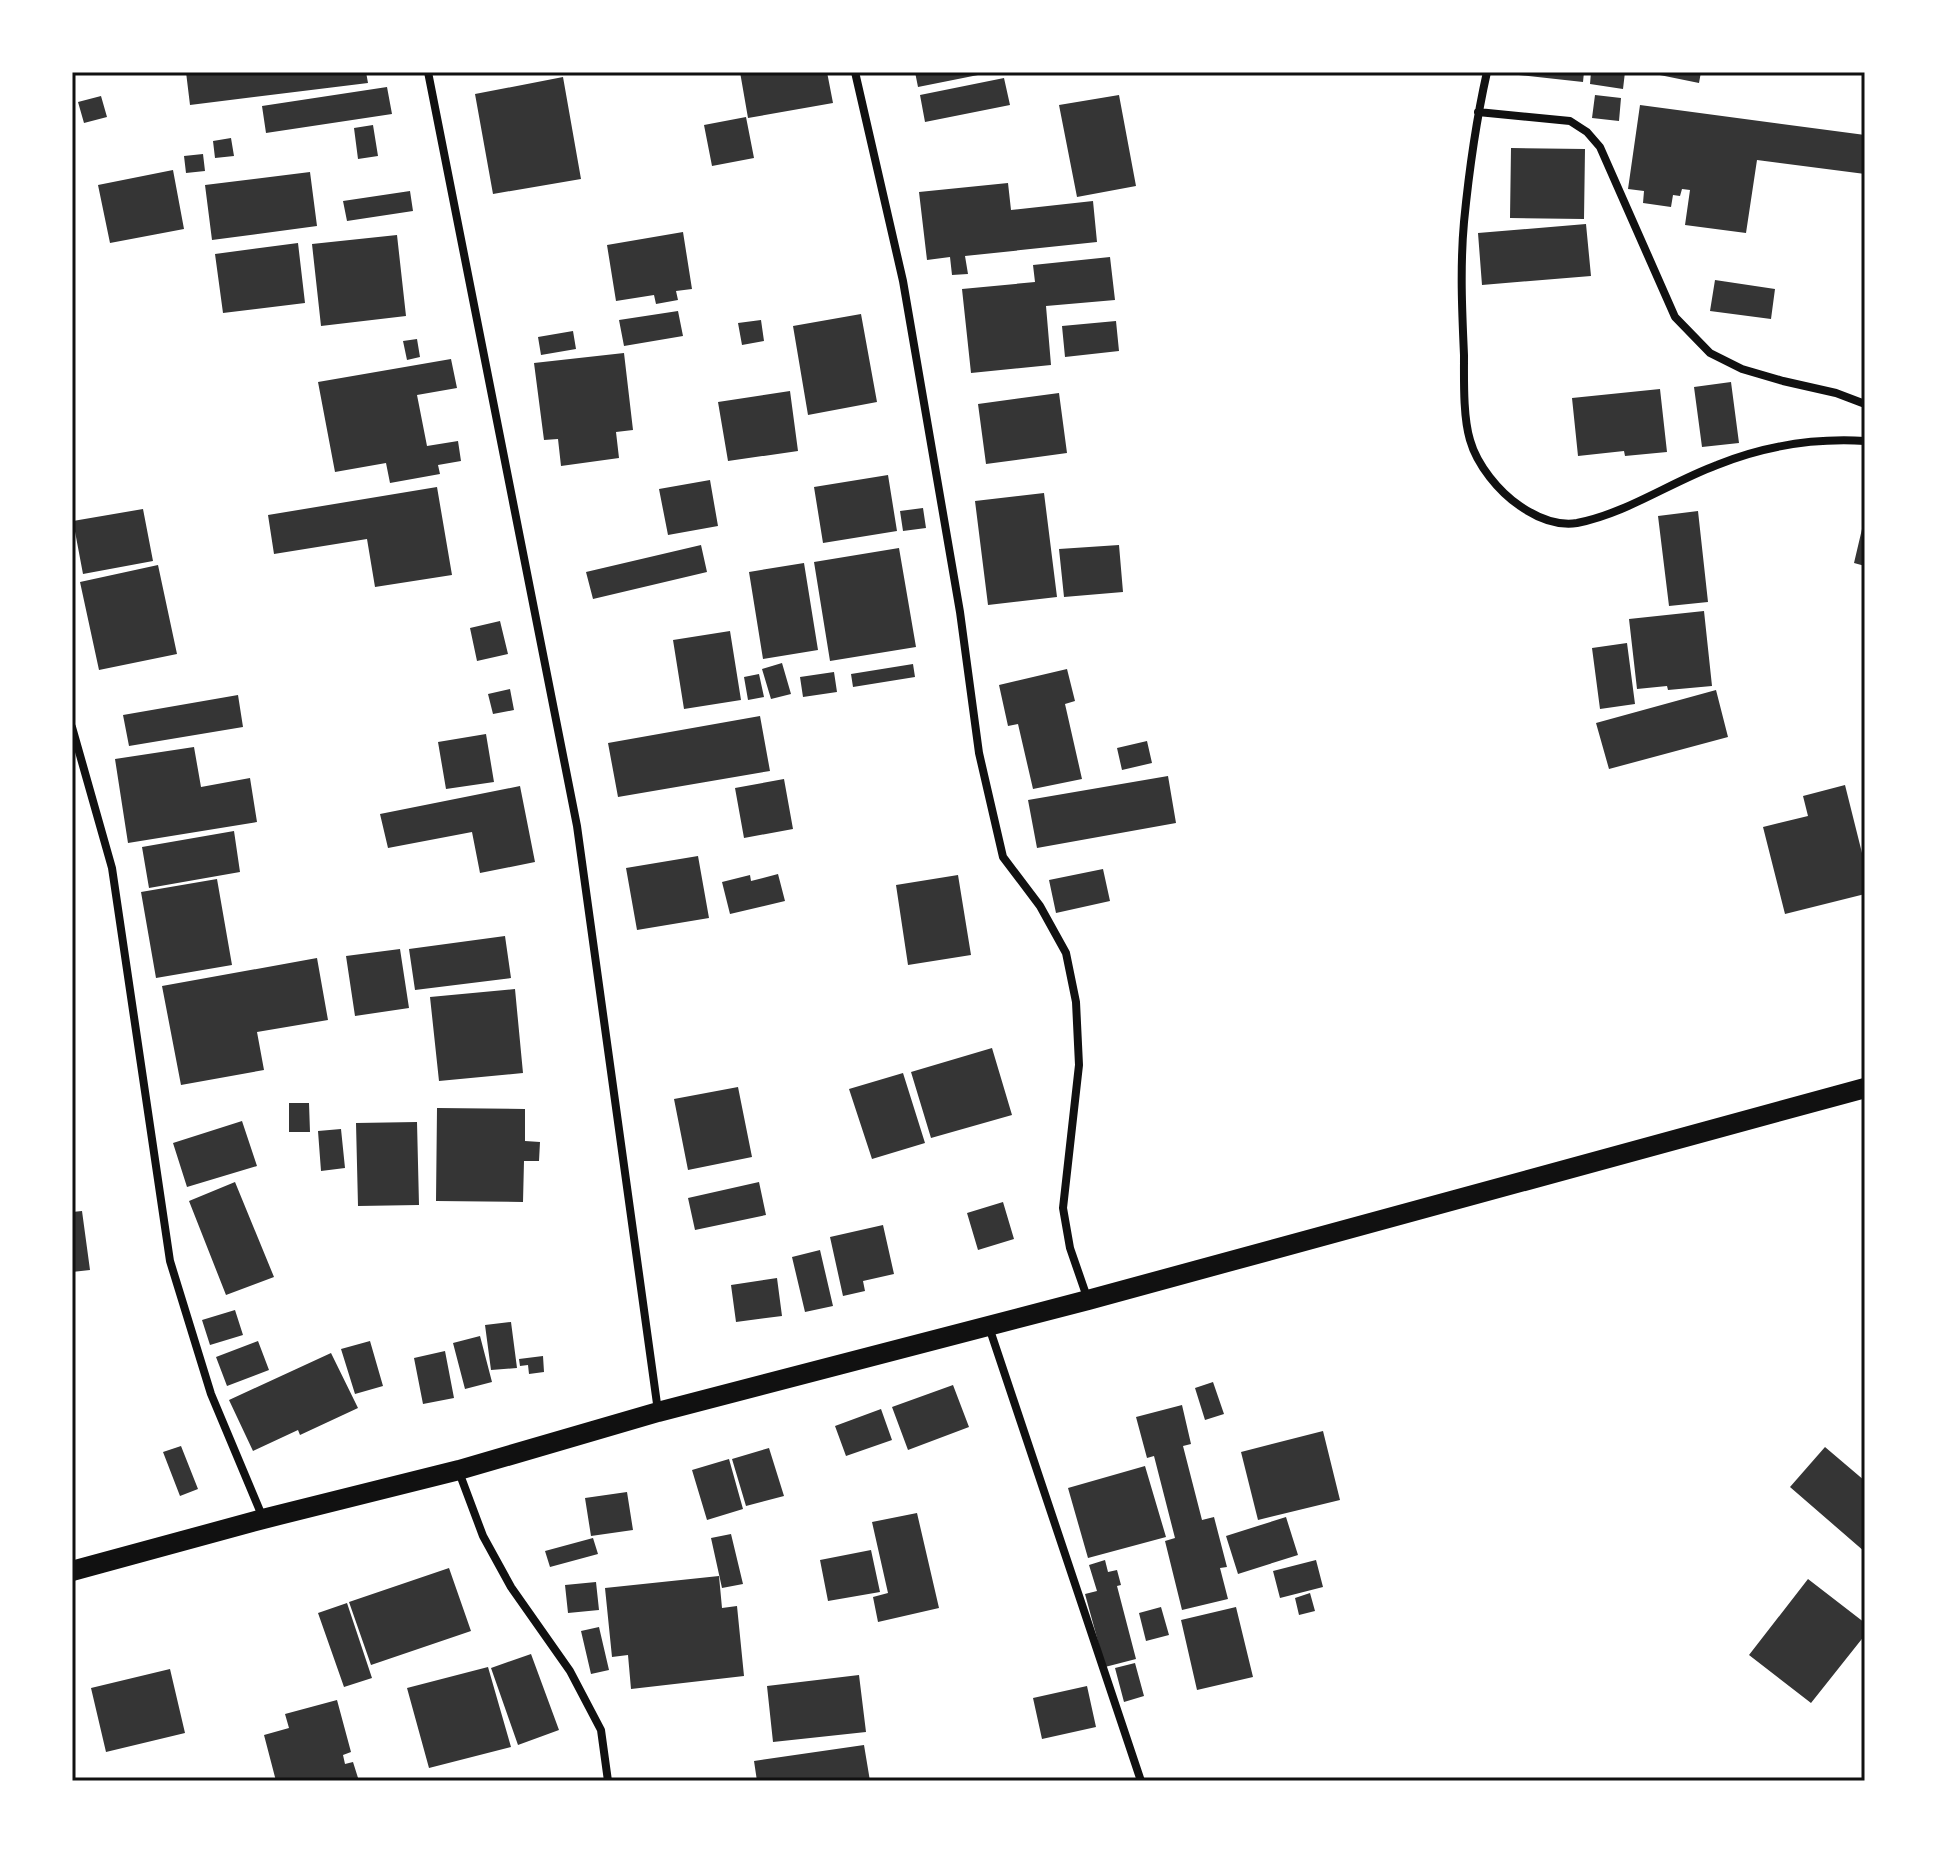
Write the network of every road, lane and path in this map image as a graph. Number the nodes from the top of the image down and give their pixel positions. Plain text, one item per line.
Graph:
1 (428, 72) edge
2 (855, 72) edge
3 (1487, 72) edge
4 (1478, 112) junction
5 (1865, 404) edge
6 (1865, 441) edge
7 (72, 727) edge
8 (1865, 1088) edge
9 (1088, 1300) junction
10 (989, 1326) junction
11 (658, 1412) junction
12 (459, 1470) junction
13 (263, 1519) junction
14 (72, 1571) edge
15 (608, 1781) edge
16 (1141, 1781) edge

1 - 11 street
2 - 9 street
3 - 4 street
4 - 5 street
4 - 6 street
7 - 13 street
8 - 9 main road
9 - 10 main road
10 - 11 main road
10 - 16 street
11 - 12 main road
12 - 13 main road
12 - 15 street
13 - 14 main road

